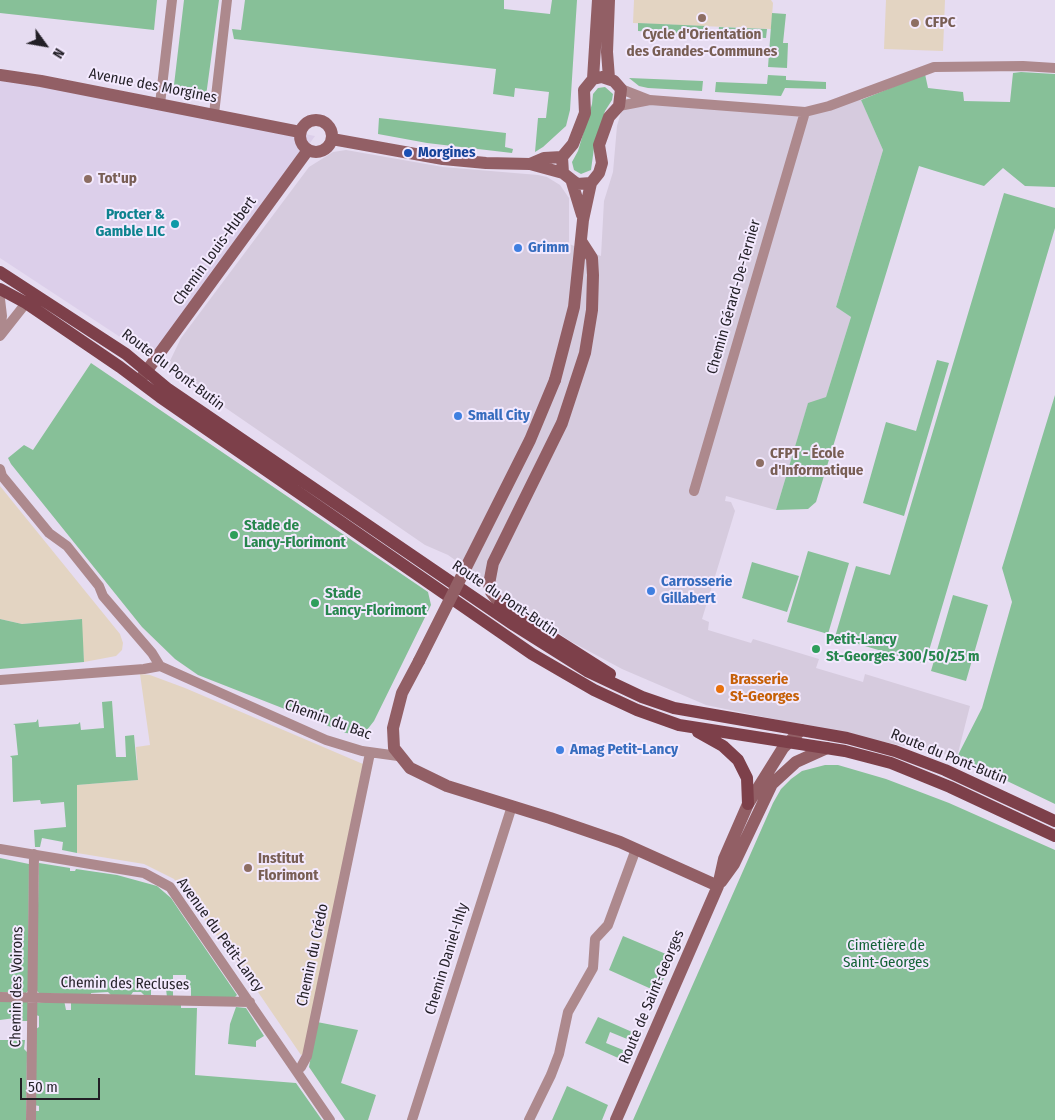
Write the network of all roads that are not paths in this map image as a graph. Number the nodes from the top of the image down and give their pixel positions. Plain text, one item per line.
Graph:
1 (172, 0) edge
2 (227, 0) edge
3 (598, 0) edge
4 (609, 0) edge
5 (1055, 68) edge
6 (0, 75) edge
7 (609, 78) junction
8 (593, 79) junction
9 (621, 89) junction
10 (650, 100) junction
11 (160, 104) junction
12 (619, 106) junction
13 (805, 112) junction
14 (214, 114) junction
15 (300, 132) junction
16 (332, 139) junction
17 (308, 150) junction
18 (562, 157) junction
19 (530, 164) junction
20 (567, 177) junction
21 (591, 183) junction
22 (582, 220) junction
23 (581, 241) junction
24 (0, 272) edge
25 (0, 289) edge
26 (33, 292) junction
27 (0, 299) edge
28 (26, 303) junction
29 (0, 330) edge
30 (0, 336) edge
31 (143, 376) junction
32 (0, 469) edge
33 (694, 492) dead end
34 (500, 604) joint
35 (160, 666) junction
36 (0, 680) edge
37 (687, 711) junction
38 (689, 727) junction
39 (801, 730) junction
40 (788, 742) junction
41 (827, 748) junction
42 (370, 753) junction
43 (398, 756) junction
44 (748, 804) junction
45 (512, 806) junction
46 (1055, 821) edge
47 (1055, 836) edge
48 (0, 849) edge
49 (636, 849) junction
50 (34, 854) junction
51 (718, 886) junction
52 (0, 996) edge
53 (31, 997) junction
54 (250, 1002) junction
55 (297, 1071) junction
56 (31, 1120) edge
57 (330, 1120) edge
58 (412, 1120) edge
59 (529, 1120) edge
60 (616, 1120) edge

1 - 11 street
2 - 14 street
3 - 8 street
4 - 7 street
5 - 13 street
6 - 11 street, Avenue des Morgines
7 - 8 street
7 - 9 street
8 - 18 street
9 - 10 street
9 - 12 street
10 - 12 street
10 - 13 street
11 - 14 street, Avenue des Morgines
12 - 21 street
13 - 33 street, Chemin Gérard-De-Ternier
14 - 15 street, Avenue des Morgines
15 - 16 street
15 - 17 street
16 - 17 street
16 - 19 street
17 - 31 street, Chemin Louis-Hubert
18 - 19 street
18 - 20 street
19 - 20 street
20 - 21 street
20 - 22 street
21 - 22 street
22 - 23 street
23 - 34 street
23 - 43 street, bridge
24 - 26 main road, Route du Pont-Butin
25 - 28 main road, Route du Pont-Butin
26 - 28 street
26 - 31 main road, Route du Pont-Butin
27 - 29 street
28 - 30 street
28 - 31 main road, Route du Pont-Butin
31 - 37 main road, Route du Pont-Butin
31 - 38 main road, Route du Pont-Butin
32 - 35 street
34 - 37 main road
35 - 36 street
35 - 42 street, Chemin du Bac
37 - 39 main road, Route du Pont-Butin
38 - 40 main road, Route du Pont-Butin
38 - 44 main road
39 - 40 street, Route de Saint-Georges
39 - 46 main road, Route du Pont-Butin
40 - 41 main road, Route du Pont-Butin
40 - 44 street, Route de Saint-Georges
41 - 47 main road, Route du Pont-Butin
41 - 51 street, Route de Saint-Georges
42 - 43 street, Chemin du Bac
42 - 55 street, Chemin du Crédo
43 - 45 street
44 - 51 street, Route de Saint-Georges
45 - 49 street
45 - 58 street, Chemin Daniel-Ihly
48 - 50 street, Avenue du Petit-Lancy
49 - 51 street
49 - 59 street
50 - 53 street, Chemin des Voirons
50 - 54 street, Avenue du Petit-Lancy
51 - 60 street, Route de Saint-Georges
52 - 53 street, Chemin des Recluses
53 - 54 street, Chemin des Recluses
53 - 56 street, Chemin des Voirons
54 - 55 street, Avenue du Petit-Lancy
55 - 57 street, Avenue du Petit-Lancy

